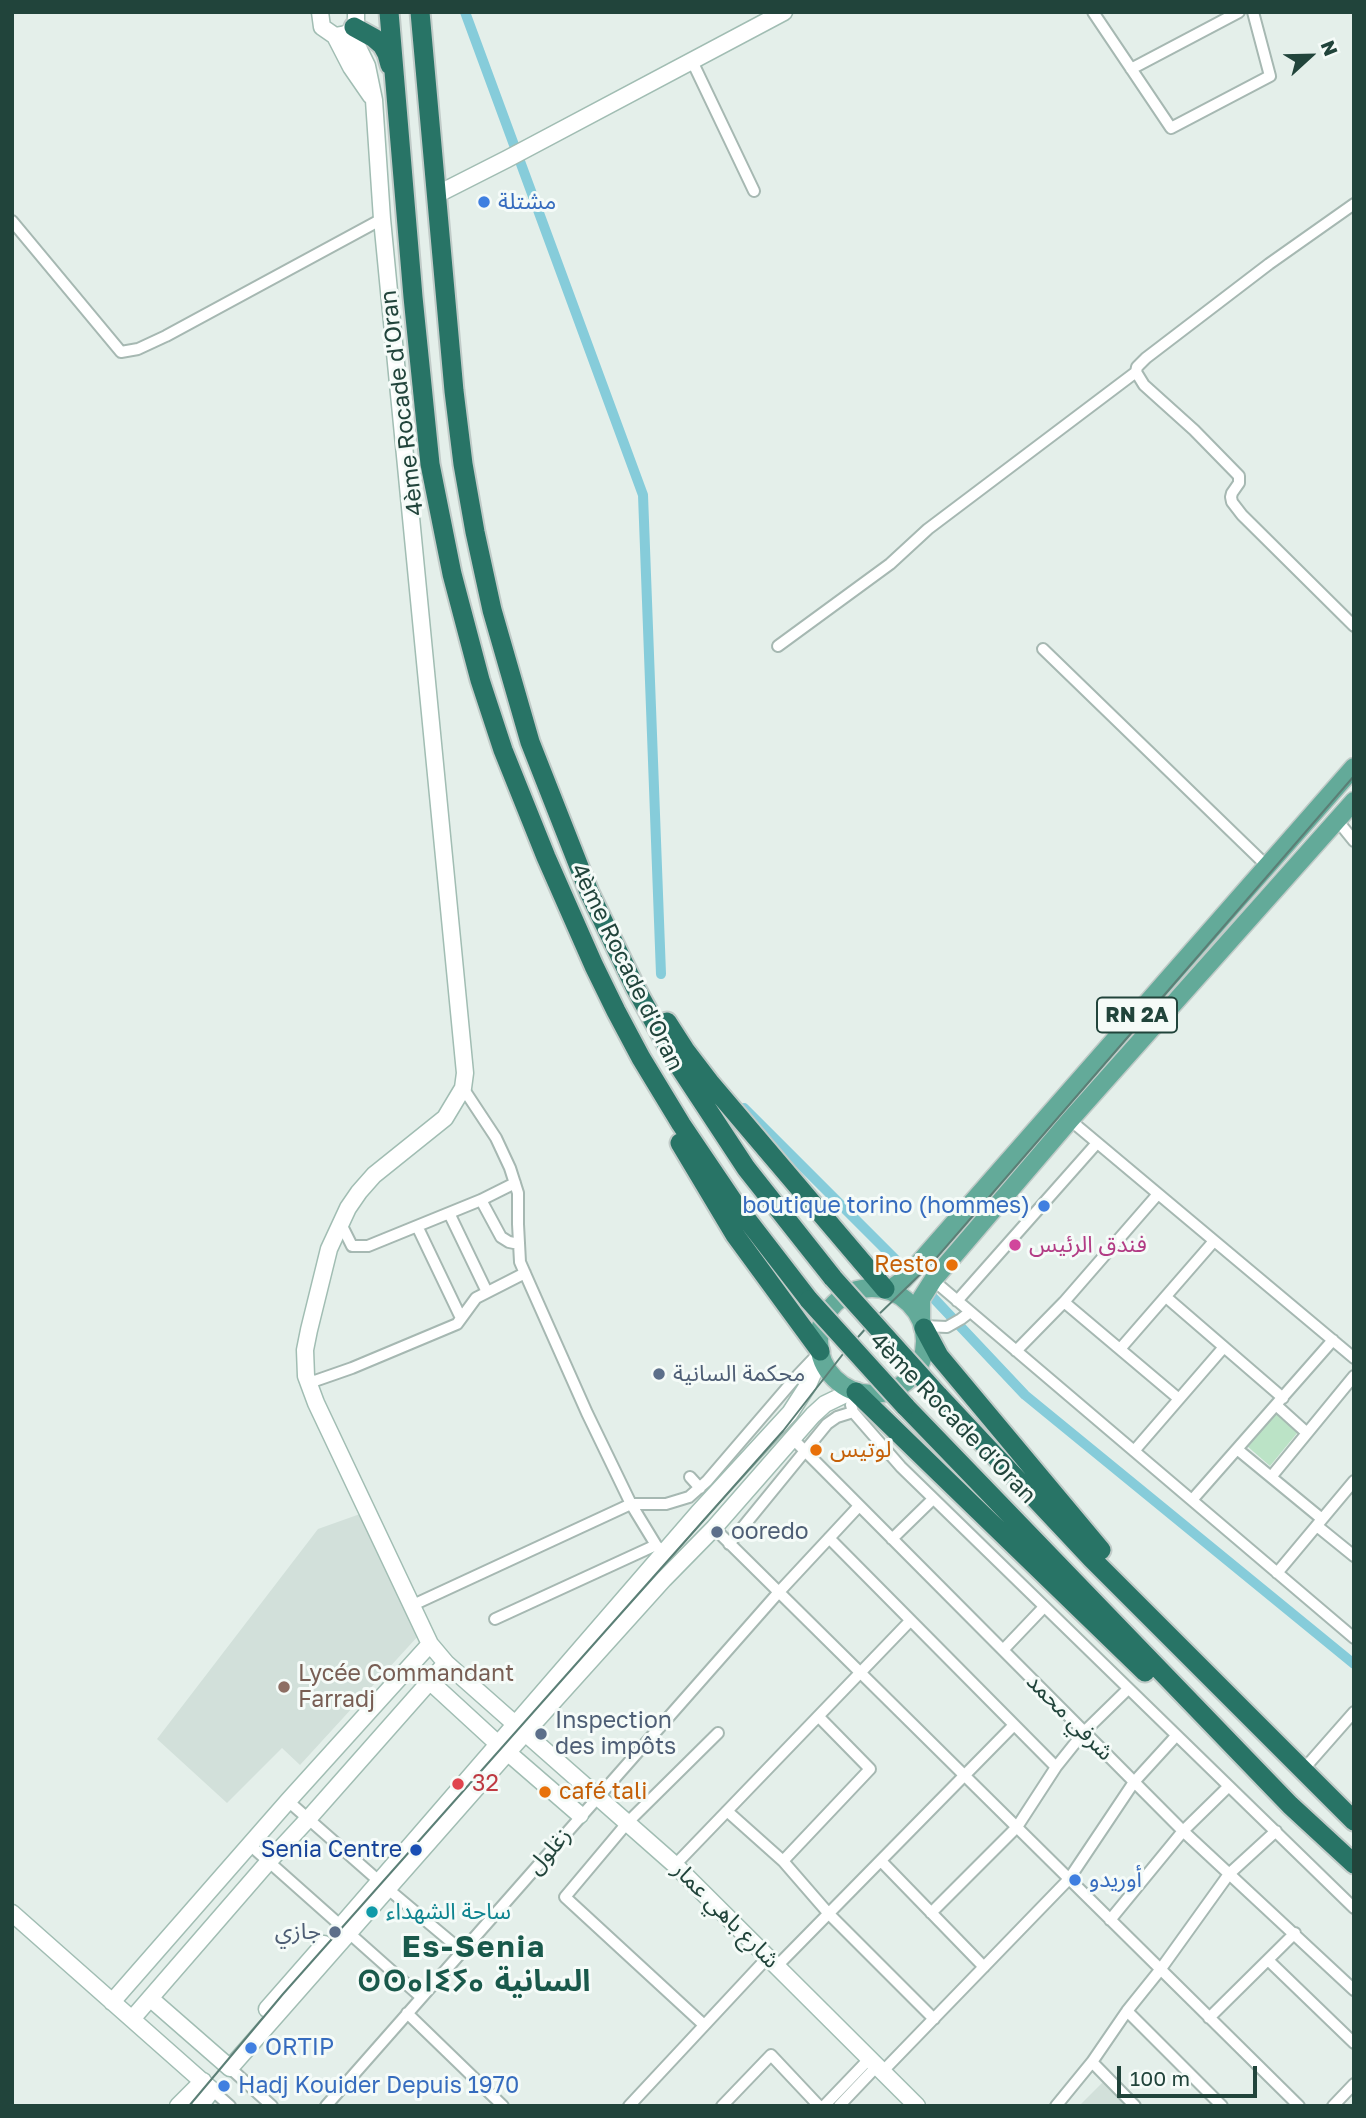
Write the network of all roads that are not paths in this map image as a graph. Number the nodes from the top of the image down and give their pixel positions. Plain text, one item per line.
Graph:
1 (389, 12) edge
2 (420, 12) edge
3 (784, 12) edge
4 (1093, 12) edge
5 (1239, 12) edge
6 (1253, 12) edge
7 (318, 14) edge
8 (349, 26) edge
9 (692, 61) junction
10 (1131, 68) junction
11 (395, 85) junction
12 (754, 191) dead end
13 (436, 195) junction
14 (1354, 204) edge
15 (382, 219) junction
16 (12, 221) edge
17 (1136, 372) junction
18 (1354, 626) edge
19 (778, 646) dead end
20 (1043, 649) dead end
21 (1354, 767) edge
22 (1354, 801) edge
23 (1336, 820) junction
24 (1354, 841) edge
25 (1267, 866) junction
26 (589, 892) junction
27 (594, 966) junction
28 (463, 1088) junction
29 (1070, 1120) junction
30 (1097, 1143) junction
31 (515, 1183) junction
32 (1158, 1194) junction
33 (481, 1200) junction
34 (449, 1213) junction
35 (341, 1224) junction
36 (417, 1226) junction
37 (1214, 1241) junction
38 (519, 1244) junction
39 (352, 1247) junction
40 (329, 1249) junction
41 (525, 1273) junction
42 (892, 1286) junction
43 (928, 1287) junction
44 (487, 1292) junction
45 (1166, 1297) junction
46 (957, 1301) junction
47 (1063, 1302) junction
48 (461, 1318) junction
49 (961, 1319) junction
50 (923, 1324) junction
51 (1333, 1340) junction
52 (1224, 1347) junction
53 (1120, 1349) junction
54 (1016, 1351) junction
55 (820, 1353) junction
56 (1354, 1358) edge
57 (1354, 1376) edge
58 (309, 1383) junction
59 (854, 1397) junction
60 (1179, 1399) junction
61 (1279, 1401) junction
62 (1307, 1433) junction
63 (792, 1438) junction
64 (1237, 1449) junction
65 (804, 1450) junction
66 (1134, 1451) junction
67 (690, 1477) dead end
68 (1271, 1477) junction
69 (1354, 1481) edge
70 (700, 1488) junction
71 (933, 1499) junction
72 (1192, 1500) junction
73 (632, 1504) junction
74 (859, 1506) junction
75 (1320, 1523) junction
76 (714, 1528) junction
77 (829, 1538) junction
78 (892, 1539) junction
79 (729, 1544) junction
80 (660, 1549) junction
81 (1354, 1556) edge
82 (1278, 1573) junction
83 (778, 1593) junction
84 (413, 1605) junction
85 (1044, 1606) junction
86 (495, 1619) dead end
87 (910, 1621) junction
88 (1352, 1632) edge
89 (1172, 1639) junction
90 (430, 1644) junction
91 (1003, 1650) junction
92 (446, 1663) junction
93 (412, 1665) junction
94 (861, 1674) junction
95 (429, 1681) junction
96 (1128, 1689) junction
97 (1354, 1712) edge
98 (818, 1717) junction
99 (1014, 1725) junction
100 (521, 1729) junction
101 (1084, 1732) junction
102 (718, 1733) dead end
103 (1176, 1735) junction
104 (503, 1748) junction
105 (1056, 1767) junction
106 (1303, 1770) junction
107 (966, 1775) junction
108 (1134, 1782) junction
109 (1228, 1787) junction
110 (598, 1796) junction
111 (288, 1801) junction
112 (1290, 1805) junction
113 (727, 1811) junction
114 (580, 1815) junction
115 (309, 1818) junction
116 (1354, 1821) edge
117 (628, 1822) junction
118 (1017, 1827) junction
119 (1184, 1831) junction
120 (1276, 1831) junction
121 (250, 1844) junction
122 (270, 1860) junction
123 (783, 1861) junction
124 (881, 1861) junction
125 (675, 1864) junction
126 (1354, 1864) edge
127 (1229, 1874) junction
128 (1069, 1879) junction
129 (383, 1885) junction
130 (1354, 1908) edge
131 (12, 1913) edge
132 (931, 1913) junction
133 (829, 1914) junction
134 (1110, 1920) junction
135 (346, 1928) junction
136 (1295, 1933) junction
137 (462, 1951) junction
138 (1268, 1960) junction
139 (772, 1961) junction
140 (984, 1967) junction
141 (1160, 1970) junction
142 (1354, 1990) edge
143 (421, 1997) junction
144 (150, 1999) junction
145 (112, 2002) junction
146 (1127, 2011) junction
147 (407, 2013) junction
148 (1209, 2018) junction
149 (132, 2019) junction
150 (934, 2019) junction
151 (704, 2025) junction
152 (1354, 2043) edge
153 (1092, 2062) junction
154 (226, 2064) junction
155 (877, 2065) junction
156 (1354, 2084) edge
157 (207, 2085) junction
158 (178, 2106) edge
159 (200, 2106) edge
160 (230, 2106) edge
161 (272, 2106) edge
162 (326, 2106) edge
163 (503, 2106) edge
164 (628, 2106) edge
165 (722, 2106) edge
166 (821, 2106) edge
167 (839, 2106) edge
168 (917, 2106) edge
169 (1056, 2106) edge
170 (1135, 2106) edge
171 (1222, 2106) edge
172 (1299, 2106) edge
173 (1333, 2106) edge

1 - 11 highway, 4ème Rocade d'Oran
2 - 13 highway, 4ème Rocade d'Oran
3 - 9 main road
4 - 10 street
5 - 10 street
6 - 10 street
7 - 8 main road
8 - 11 highway
8 - 15 main road
9 - 12 street
9 - 13 main road
11 - 27 highway, 4ème Rocade d'Oran
13 - 26 highway, 4ème Rocade d'Oran
14 - 17 street
15 - 16 street
15 - 28 main road
17 - 18 street
17 - 19 street
20 - 25 street
21 - 25 main road, RN 2A
22 - 23 main road, RN 2A
23 - 24 street
23 - 29 main road, RN 2A
25 - 42 main road, RN 2A
26 - 42 highway
26 - 89 highway, 4ème Rocade d'Oran, bridge
27 - 55 highway
27 - 112 highway, 4ème Rocade d'Oran, bridge
28 - 31 street
28 - 35 main road, شارع باهي عمار
29 - 30 street
29 - 43 main road, RN 2A
30 - 32 street
30 - 46 street
31 - 33 street
31 - 38 street
32 - 37 street
32 - 47 street
33 - 34 street
33 - 38 street
34 - 36 street
34 - 44 street
35 - 39 street
35 - 40 main road, شارع باهي عمار
36 - 39 street
36 - 48 street
37 - 45 street
37 - 51 street
38 - 41 street
39 - 40 street
40 - 58 main road, شارع باهي عمار
41 - 44 street
41 - 73 street
42 - 50 main road
42 - 55 main road
43 - 46 street
43 - 50 main road
44 - 48 street
45 - 52 street
45 - 53 street
46 - 49 street
47 - 53 street
47 - 54 street
48 - 58 street
49 - 50 street
49 - 54 street
50 - 59 main road
50 - 89 highway
51 - 56 street
51 - 61 street
52 - 60 street
52 - 61 street
53 - 60 street
54 - 66 street
55 - 59 main road
55 - 70 street
55 - 80 main road
57 - 62 street
58 - 84 main road, شارع باهي عمار
59 - 63 main road
59 - 65 street
59 - 71 street
59 - 112 highway
60 - 66 street
61 - 62 street
61 - 64 street
62 - 68 street
63 - 65 street, شرفي محمد
63 - 76 main road
64 - 68 street
64 - 72 street
65 - 74 street, شرفي محمد
65 - 79 street
66 - 72 street
67 - 70 street
68 - 75 street
69 - 75 street
70 - 73 street
71 - 78 street
71 - 85 street
72 - 82 street
73 - 80 street
73 - 84 street
74 - 77 street, زغلول
74 - 78 street, شرفي محمد
75 - 81 street
75 - 82 street
76 - 79 street
76 - 100 main road
77 - 83 street, زغلول
77 - 87 street
78 - 91 street, شرفي محمد
79 - 83 street
80 - 86 street
80 - 100 main road
82 - 88 street
83 - 94 street
83 - 110 street, زغلول
84 - 90 main road, شارع باهي عمار
85 - 91 street
85 - 96 street
87 - 94 street
87 - 99 street
89 - 106 highway, 4ème Rocade d'Oran
90 - 92 main road, شارع باهي عمار
90 - 93 main road
91 - 101 street, شرفي محمد
92 - 95 main road
92 - 100 main road, شارع باهي عمار
93 - 95 main road
93 - 111 main road
94 - 98 street
94 - 107 street
95 - 104 main road
95 - 115 main road
96 - 101 street
96 - 103 street
97 - 106 street
98 - 113 street
98 - 123 street
99 - 105 street
99 - 107 street
100 - 104 main road
100 - 110 main road, شارع باهي عمار
101 - 105 street
101 - 108 street, شرفي محمد
102 - 117 street
103 - 108 street
103 - 109 street
104 - 114 main road
104 - 129 main road
105 - 118 street
106 - 116 highway, 4ème Rocade d'Oran
107 - 118 street
107 - 124 street
108 - 119 street, شرفي محمد
108 - 128 street
109 - 119 street
109 - 120 street
110 - 114 street, زغلول
110 - 117 main road, شارع باهي عمار
111 - 115 street
111 - 121 main road
112 - 126 highway, 4ème Rocade d'Oran
113 - 123 street
113 - 125 street
114 - 137 street, زغلول
115 - 122 main road
115 - 129 street
117 - 125 main road, شارع باهي عمار
117 - 151 street
118 - 128 street
118 - 132 street
119 - 127 street, شرفي محمد
119 - 134 street
120 - 127 street
120 - 130 street
121 - 122 street
121 - 145 main road
122 - 135 street
122 - 144 main road
123 - 133 street
124 - 132 street
124 - 133 street
125 - 139 main road, شارع باهي عمار
127 - 136 street, شرفي محمد
127 - 141 street
128 - 134 street
128 - 140 street
129 - 135 main road
129 - 137 street
131 - 145 main road
132 - 140 street
133 - 139 street
133 - 150 street
134 - 141 street
135 - 143 street
135 - 154 main road
136 - 138 street
136 - 142 street, شرفي محمد
137 - 143 street, زغلول
138 - 148 street
138 - 152 street
139 - 151 street
139 - 155 main road, شارع باهي عمار
140 - 150 street
141 - 146 street
141 - 148 street
143 - 147 street, زغلول
144 - 149 main road
144 - 154 main road
145 - 149 main road
146 - 153 street
146 - 171 street
147 - 162 street, زغلول
147 - 163 street
148 - 172 street
149 - 157 main road
150 - 155 street
151 - 164 street
153 - 169 street
153 - 170 street
154 - 157 main road
154 - 161 street
155 - 166 street
155 - 167 street
155 - 168 main road, شارع باهي عمار
156 - 173 street
157 - 158 main road
157 - 159 main road
157 - 160 street
165 - 166 street

